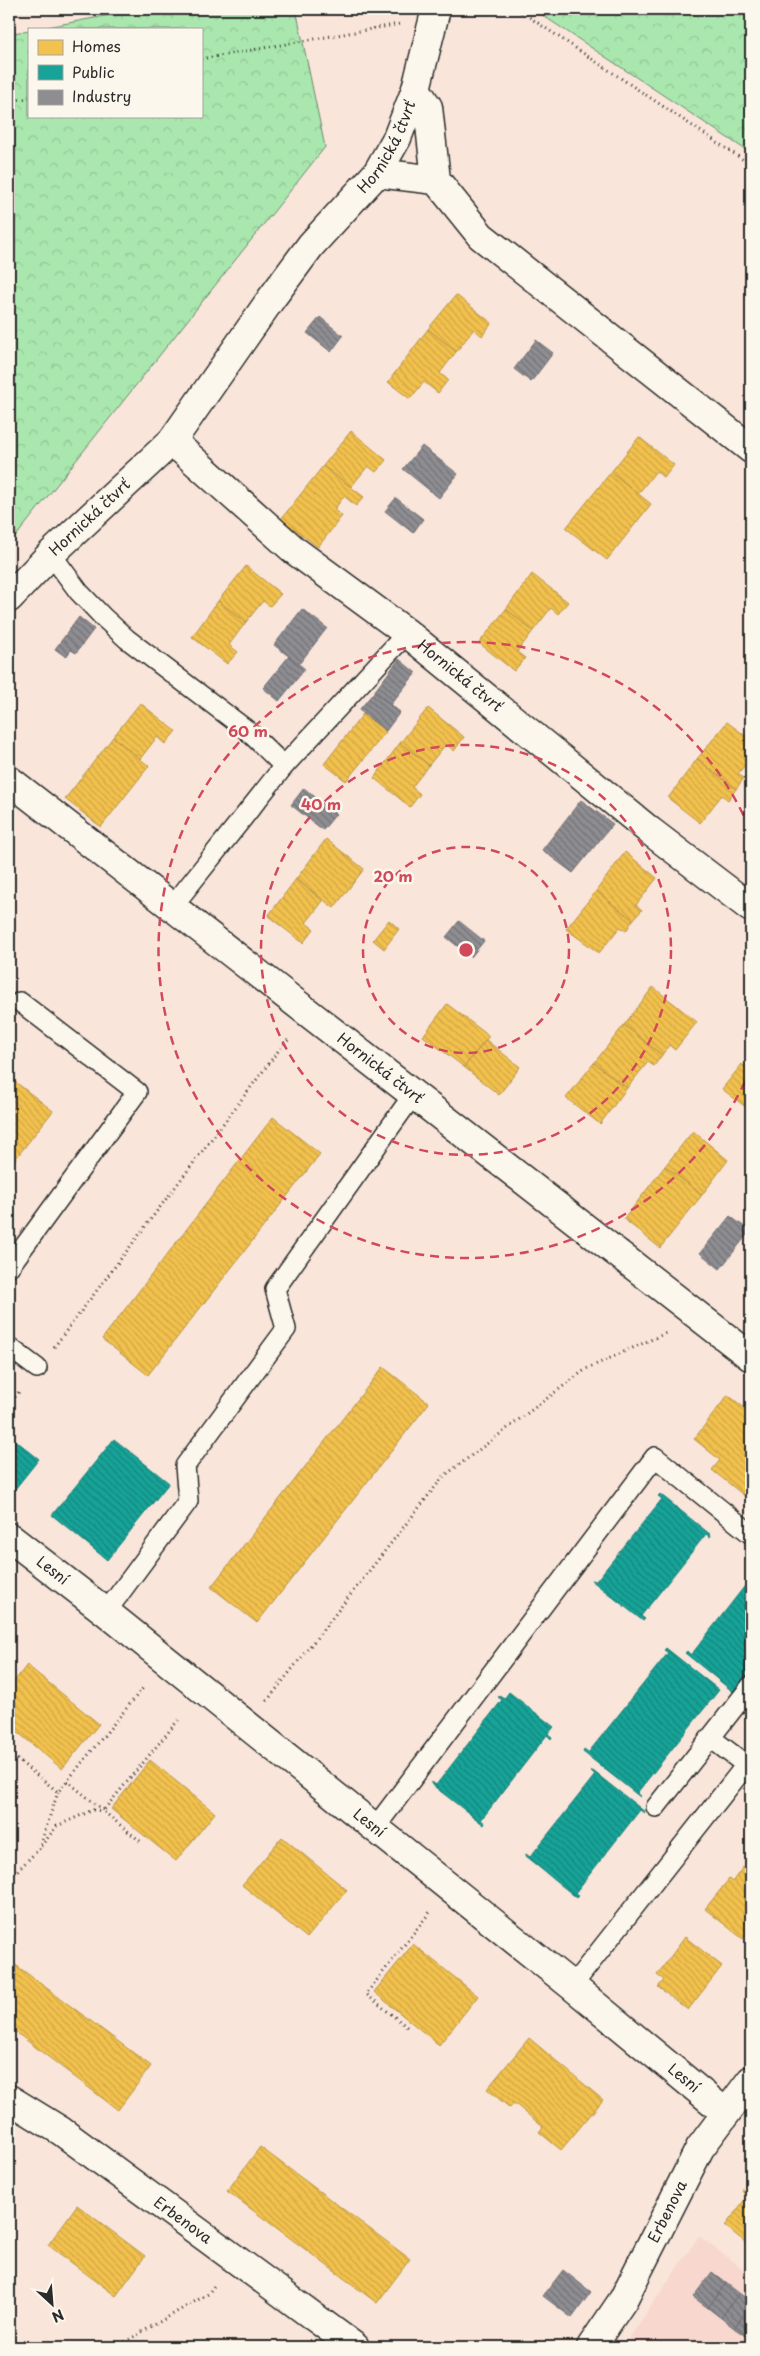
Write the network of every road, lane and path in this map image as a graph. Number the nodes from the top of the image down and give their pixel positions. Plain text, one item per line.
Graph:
1 (517, 9) edge
2 (435, 13) edge
3 (202, 59) edge
4 (416, 89) junction
5 (28, 98) edge
6 (9, 102) edge
7 (751, 165) edge
8 (377, 173) junction
9 (436, 180) junction
10 (172, 441) junction
11 (751, 449) edge
12 (51, 554) junction
13 (9, 598) edge
14 (406, 634) junction
15 (284, 766) junction
16 (9, 780) edge
17 (172, 907) junction
18 (751, 908) edge
19 (20, 1002) dead end
20 (312, 1016) junction
21 (413, 1096) junction
22 (9, 1267) edge
23 (700, 1318) junction
24 (9, 1347) edge
25 (751, 1357) edge
26 (37, 1368) junction
27 (9, 1405) edge
28 (751, 1534) edge
29 (9, 1537) edge
30 (106, 1612) junction
31 (751, 1686) edge
32 (143, 1688) dead end
33 (180, 1718) dead end
34 (247, 1726) junction
35 (711, 1738) junction
36 (9, 1753) edge
37 (67, 1781) junction
38 (58, 1792) junction
39 (656, 1808) dead end
40 (103, 1811) junction
41 (374, 1829) junction
42 (140, 1840) dead end
43 (39, 1849) junction
44 (9, 1854) edge
45 (14, 1874) junction
46 (9, 1880) edge
47 (449, 1888) junction
48 (572, 1986) junction
49 (407, 2028) dead end
50 (751, 2080) edge
51 (9, 2099) edge
52 (726, 2113) junction
53 (235, 2258) junction
54 (116, 2347) edge
55 (355, 2347) edge
56 (591, 2347) edge

1 - 7 path
2 - 3 path
2 - 4 street
4 - 8 street, Hornická čtvrť
4 - 9 street, Hornická čtvrť
5 - 6 path
8 - 9 street
8 - 10 street, Hornická čtvrť
9 - 11 street
10 - 12 street, Hornická čtvrť
10 - 14 street, Hornická čtvrť
12 - 13 street, Hornická čtvrť
12 - 15 lane
14 - 15 lane
14 - 18 street, Hornická čtvrť
15 - 17 lane
16 - 17 street, Hornická čtvrť
17 - 20 street, Hornická čtvrť
19 - 22 lane
20 - 21 street, Hornická čtvrť
20 - 26 path
21 - 23 street, Hornická čtvrť
21 - 30 lane
23 - 25 street, Hornická čtvrť
23 - 34 path
24 - 26 lane
26 - 27 path
28 - 41 lane
29 - 30 street, Lesní
30 - 34 street, Lesní
31 - 35 lane
32 - 37 path
33 - 40 path
34 - 41 street, Lesní
35 - 39 lane
35 - 48 lane
36 - 38 path
37 - 38 path
37 - 40 path
38 - 43 path
40 - 42 path
40 - 43 path
41 - 47 street, Lesní
43 - 45 path
44 - 45 path
45 - 46 path
47 - 48 street, Lesní
47 - 49 path
48 - 52 street, Lesní
50 - 52 street, Erbenova
51 - 53 street, Erbenova
52 - 56 street, Erbenova
53 - 54 path
53 - 55 street, Erbenova

